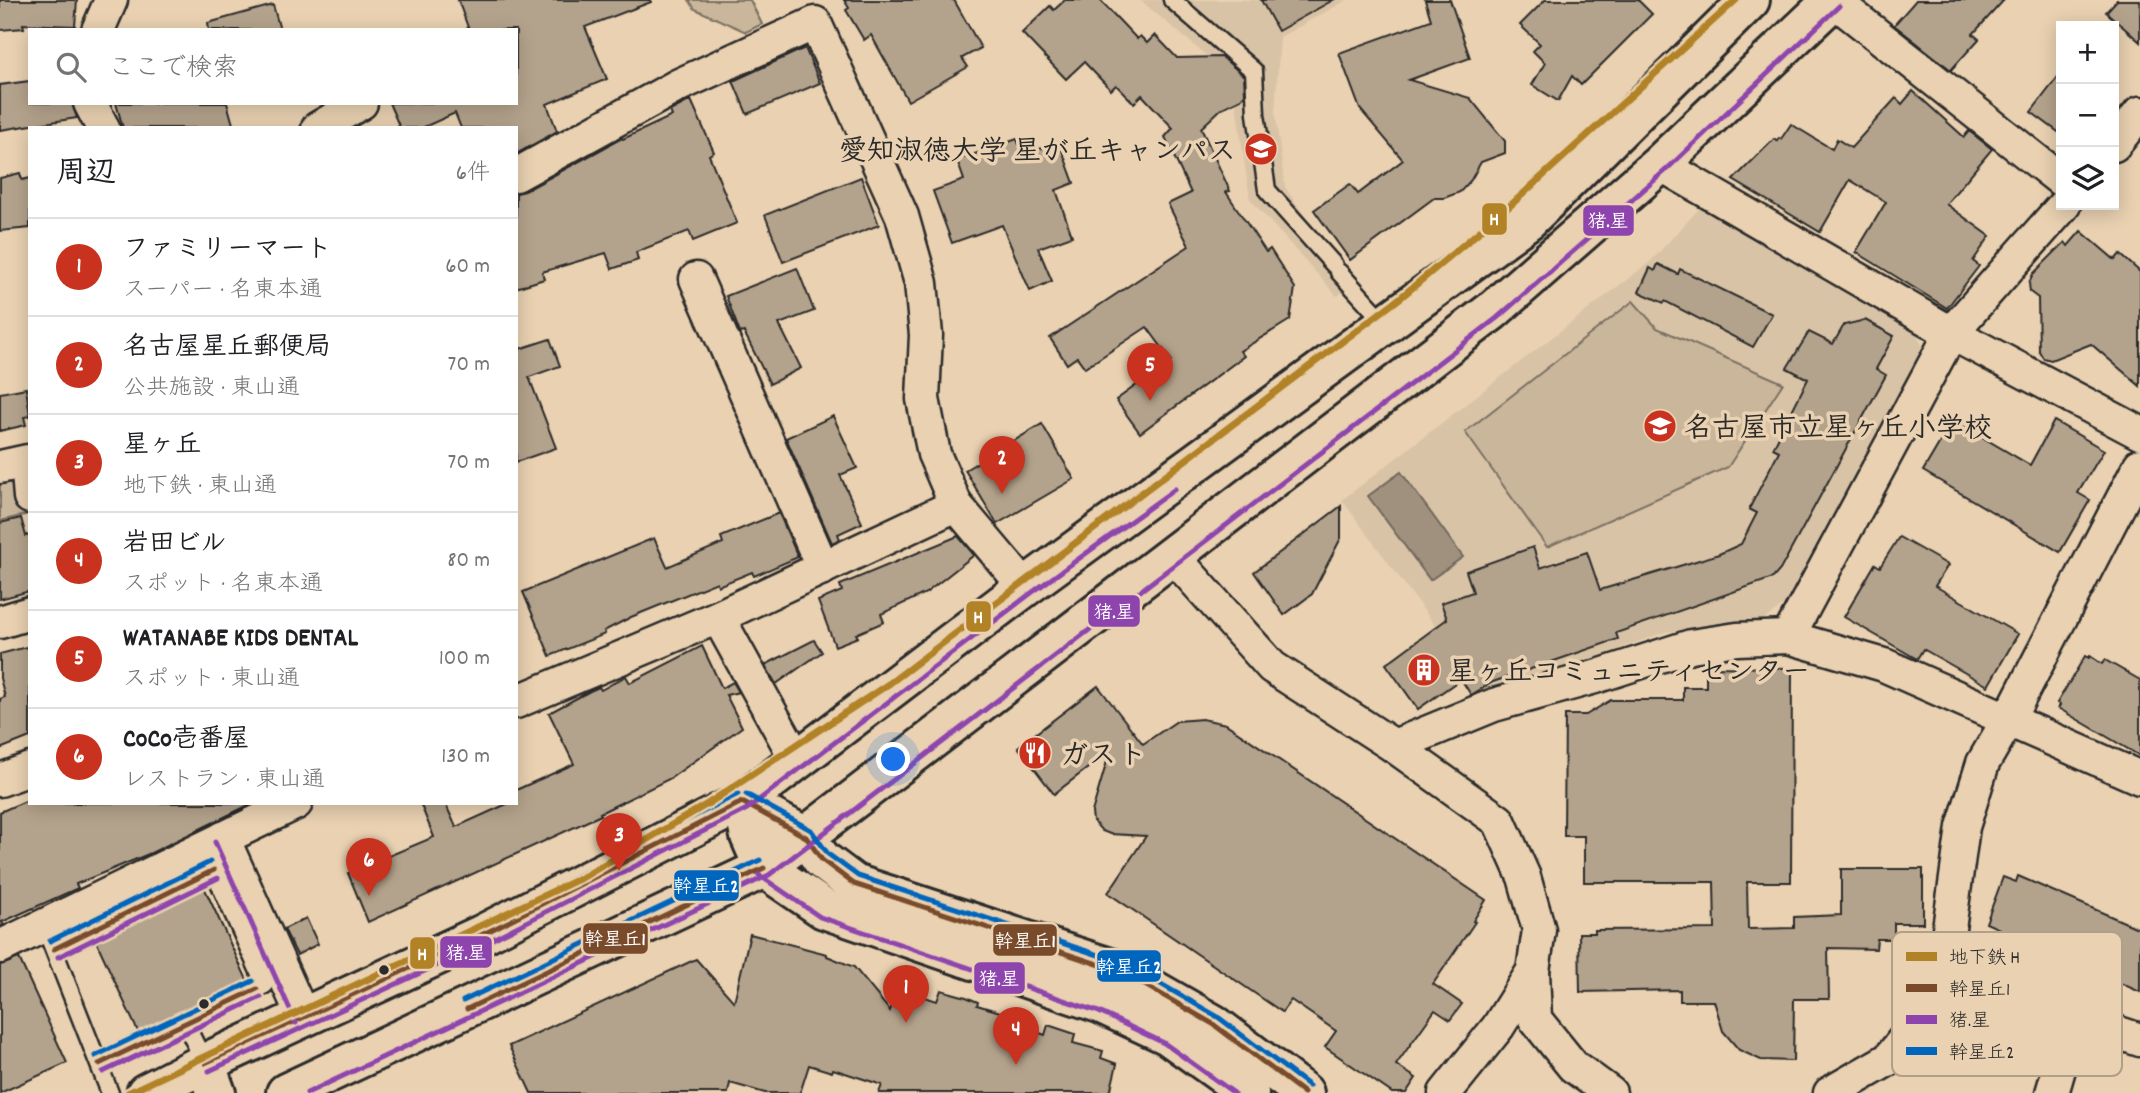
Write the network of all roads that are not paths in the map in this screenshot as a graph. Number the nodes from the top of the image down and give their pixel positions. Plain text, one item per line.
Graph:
1 (111, 0) edge
2 (1171, 0) edge
3 (1833, 0) edge
4 (1743, 3) edge
5 (99, 28) edge
6 (91, 105) edge
7 (358, 105) edge
8 (2140, 113) edge
9 (102, 126) edge
10 (321, 126) edge
11 (2119, 139) edge
12 (1660, 164) junction
13 (518, 174) edge
14 (2056, 176) edge
15 (2060, 210) edge
16 (696, 279) dead end
17 (1386, 324) junction
18 (1951, 333) junction
19 (2140, 433) edge
20 (2140, 465) edge
21 (0, 467) edge
22 (28, 473) edge
23 (956, 505) junction
24 (1172, 555) junction
25 (823, 568) junction
26 (1025, 587) junction
27 (28, 614) edge
28 (718, 617) junction
29 (0, 622) edge
30 (1788, 637) junction
31 (518, 701) edge
32 (2008, 720) junction
33 (1394, 746) junction
34 (798, 762) junction
35 (28, 770) edge
36 (2140, 778) edge
37 (0, 780) edge
38 (742, 802) junction
39 (293, 805) edge
40 (806, 837) junction
41 (213, 852) junction
42 (764, 868) junction
43 (1949, 932) edge
44 (49, 937) junction
45 (0, 947) edge
46 (1534, 971) junction
47 (304, 1019) junction
48 (185, 1023) junction
49 (2122, 1034) edge
50 (2140, 1041) edge
51 (1892, 1055) edge
52 (99, 1064) junction
53 (2057, 1076) edge
54 (210, 1078) edge
55 (110, 1093) edge
56 (146, 1093) edge
57 (286, 1093) edge
58 (1249, 1093) edge
59 (1304, 1093) edge
60 (1445, 1093) edge
61 (1610, 1093) edge
62 (1830, 1093) edge
63 (2052, 1093) edge

1 - 5 street
2 - 17 lane
3 - 12 main road
3 - 14 street
4 - 17 main road
6 - 9 street
7 - 10 street
8 - 11 street
12 - 18 street
12 - 24 main road
13 - 23 street
15 - 18 street
16 - 25 street
17 - 26 main road
18 - 19 street
18 - 30 street
20 - 32 street
21 - 22 street
23 - 25 street
23 - 26 street
24 - 33 street
24 - 40 main road
25 - 28 street
26 - 34 main road
27 - 29 street
28 - 31 street
28 - 34 street
30 - 32 street
30 - 33 street
32 - 36 street
32 - 43 street
33 - 46 street
34 - 38 main road
35 - 37 street
38 - 40 main road
38 - 42 main road
38 - 47 main road
39 - 41 street
40 - 42 main road
40 - 59 main road
41 - 44 street
41 - 47 street
41 - 48 lane
42 - 57 main road
42 - 58 main road
44 - 45 street
44 - 52 lane
46 - 60 street
46 - 61 street
47 - 54 main road
48 - 52 lane
48 - 54 lane
49 - 50 street
51 - 62 street
52 - 55 lane
53 - 63 street
54 - 56 main road

